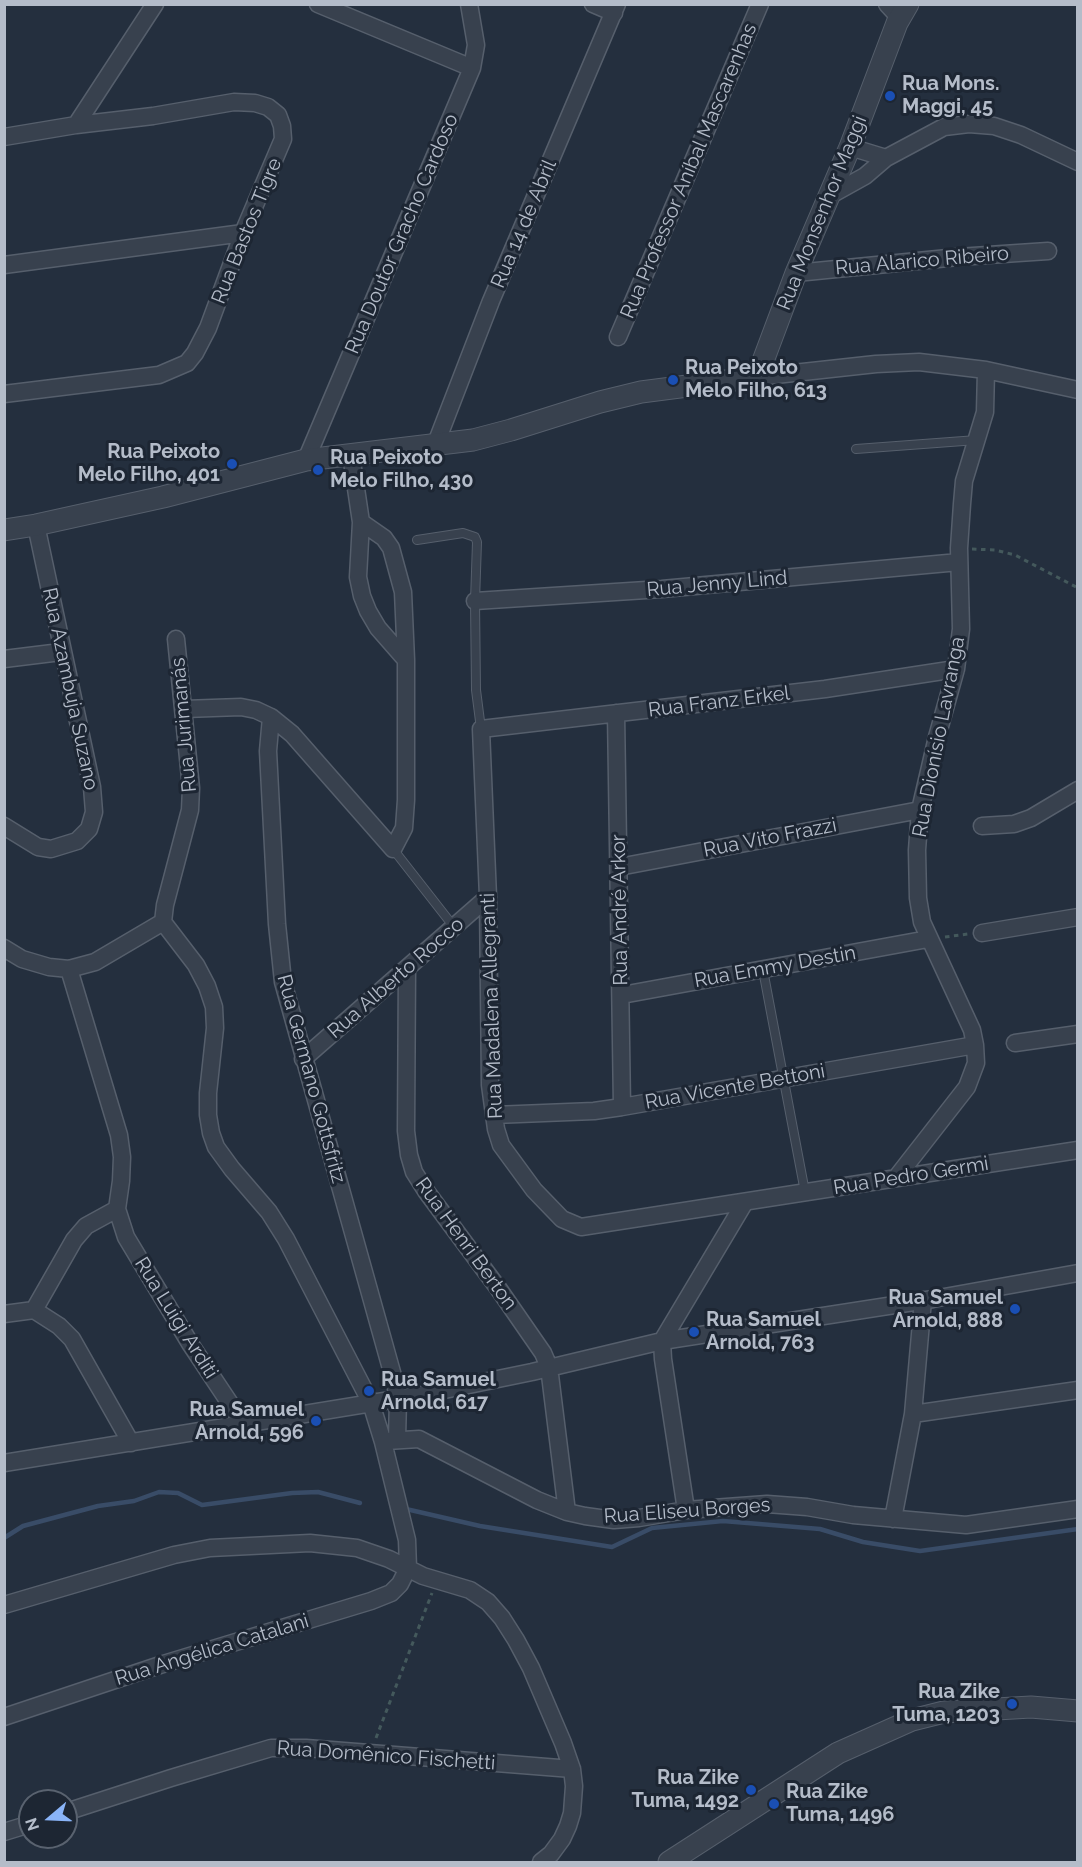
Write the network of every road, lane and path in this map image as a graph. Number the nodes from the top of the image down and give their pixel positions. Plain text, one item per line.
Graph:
1 (155, 4) edge
2 (318, 4) edge
3 (469, 4) edge
4 (593, 4) edge
5 (760, 4) edge
6 (616, 9) edge
7 (898, 9) edge
8 (472, 68) junction
9 (76, 125) junction
10 (4, 137) edge
11 (850, 147) junction
12 (886, 158) junction
13 (1077, 162) edge
14 (829, 196) junction
15 (243, 233) junction
16 (1048, 250) dead end
17 (4, 265) edge
18 (795, 273) junction
19 (618, 337) dead end
20 (986, 370) junction
21 (757, 377) junction
22 (1077, 390) edge
23 (4, 394) edge
24 (977, 440) junction
25 (435, 446) junction
26 (856, 449) dead end
27 (351, 455) junction
28 (306, 460) junction
29 (361, 522) junction
30 (36, 525) junction
31 (4, 530) edge
32 (417, 540) dead end
33 (959, 555) junction
34 (1077, 588) edge
35 (475, 601) junction
36 (176, 639) dead end
37 (61, 652) junction
38 (4, 659) edge
39 (406, 660) junction
40 (956, 669) junction
41 (184, 709) junction
42 (616, 713) junction
43 (271, 717) junction
44 (481, 729) junction
45 (1077, 790) edge
46 (920, 810) junction
47 (4, 826) edge
48 (982, 826) dead end
49 (393, 849) junction
50 (619, 867) junction
51 (488, 897) junction
52 (1077, 917) edge
53 (163, 922) junction
54 (454, 927) junction
55 (982, 933) joint
56 (928, 939) junction
57 (4, 948) edge
58 (407, 968) junction
59 (69, 969) junction
60 (763, 970) junction
61 (622, 995) junction
62 (1077, 1034) edge
63 (1016, 1043) dead end
64 (975, 1045) junction
65 (303, 1059) junction
66 (784, 1079) junction
67 (622, 1107) junction
68 (494, 1115) junction
69 (1077, 1150) edge
70 (896, 1178) junction
71 (805, 1192) junction
72 (745, 1202) junction
73 (117, 1209) junction
74 (1077, 1273) edge
75 (923, 1300) junction
76 (33, 1310) junction
77 (4, 1314) edge
78 (662, 1341) junction
79 (549, 1367) junction
80 (1077, 1390) edge
81 (398, 1398) junction
82 (370, 1403) junction
83 (913, 1414) junction
84 (243, 1422) junction
85 (390, 1440) junction
86 (131, 1443) junction
87 (4, 1463) edge
88 (1077, 1509) edge
89 (686, 1510) junction
90 (567, 1512) junction
91 (893, 1519) junction
92 (408, 1568) junction
93 (437, 1581) junction
94 (4, 1605) edge
95 (1077, 1711) edge
96 (4, 1717) edge
97 (370, 1753) junction
98 (572, 1769) junction
99 (78, 1808) edge
100 (541, 1863) edge
101 (669, 1863) edge

1 - 9 street
2 - 8 street
3 - 8 street, Rua Doutor Gracho Cardoso
4 - 6 street
5 - 19 street, Rua Professor Aníbal Mascarenhas
6 - 25 street, Rua 14 de Abril
7 - 11 street, Rua Monsenhor Maggi
8 - 28 street, Rua Doutor Gracho Cardoso
9 - 10 street, Rua Bastos Tigre
9 - 15 street, Rua Bastos Tigre
11 - 12 street
11 - 14 street, Rua Monsenhor Maggi
12 - 13 street
12 - 14 street
14 - 18 street, Rua Monsenhor Maggi
15 - 17 street
15 - 23 street, Rua Bastos Tigre
16 - 18 street, Rua Alarico Ribeiro
18 - 21 street, Rua Monsenhor Maggi
20 - 21 street
20 - 22 street
20 - 24 street, Rua Dionísio Lavranga
21 - 25 street
24 - 26 lane
24 - 33 street, Rua Dionísio Lavranga
25 - 27 street
27 - 28 street
27 - 29 street
28 - 30 street
29 - 39 street
29 - 39 street
30 - 31 street
30 - 37 street, Rua Azambuja Suzano
32 - 35 lane
33 - 34 path
33 - 35 street, Rua Jenny Lind
33 - 40 street, Rua Dionísio Lavranga
35 - 44 lane
36 - 41 street, Rua Jurimanás
37 - 38 street
37 - 47 street, Rua Azambuja Suzano
39 - 49 street
40 - 42 street, Rua Franz Erkel
40 - 46 street, Rua Dionísio Lavranga
41 - 43 street
41 - 53 street, Rua Jurimanás
42 - 44 street, Rua Franz Erkel
42 - 50 street, Rua André Arkor
43 - 49 street
43 - 65 street, Rua Germano Gottsfritz
44 - 51 street, Rua Madalena Allegranti
45 - 48 street
46 - 50 street, Rua Vito Frazzi
46 - 56 street, Rua Dionísio Lavranga
49 - 54 lane
50 - 61 street, Rua André Arkor
51 - 54 street, Rua Alberto Rocco
51 - 68 street, Rua Madalena Allegranti
52 - 55 street
53 - 59 street
53 - 82 street
54 - 58 street, Rua Alberto Rocco
55 - 56 path
56 - 60 street, Rua Emmy Destin
56 - 64 street, Rua Dionísio Lavranga
57 - 59 street
58 - 65 street, Rua Alberto Rocco
58 - 79 street, Rua Henri Berton
59 - 73 street
60 - 61 street, Rua Emmy Destin
60 - 66 lane
61 - 67 street, Rua André Arkor
62 - 63 street
64 - 66 street, Rua Vicente Bettoni
64 - 70 street, Rua Dionísio Lavranga
65 - 81 street, Rua Germano Gottsfritz
66 - 67 street, Rua Vicente Bettoni
66 - 71 lane
67 - 68 street, Rua Vicente Bettoni
68 - 72 street, Rua Madalena Allegranti
69 - 70 street, Rua Pedro Germi
70 - 71 street, Rua Pedro Germi
71 - 72 street, Rua Pedro Germi
72 - 78 street
73 - 76 street
73 - 84 street, Rua Luigi Arditi
74 - 75 street
75 - 78 street
75 - 83 street
76 - 77 street
76 - 86 street
78 - 79 street
78 - 89 street
79 - 81 street
79 - 90 street
80 - 83 street
81 - 82 street
81 - 85 street, Rua Germano Gottsfritz
82 - 84 street
82 - 85 street
83 - 91 street
84 - 86 street
85 - 90 street, Rua Eliseu Borges
85 - 92 street
86 - 87 street
88 - 91 street, Rua Eliseu Borges
89 - 90 street, Rua Eliseu Borges
89 - 91 street, Rua Eliseu Borges
92 - 93 street
92 - 94 street
92 - 96 street, Rua Angélica Catalani
93 - 97 path
93 - 98 street
95 - 101 street
97 - 98 street, Rua Domênico Fischetti
97 - 99 street, Rua Domênico Fischetti
98 - 100 street

